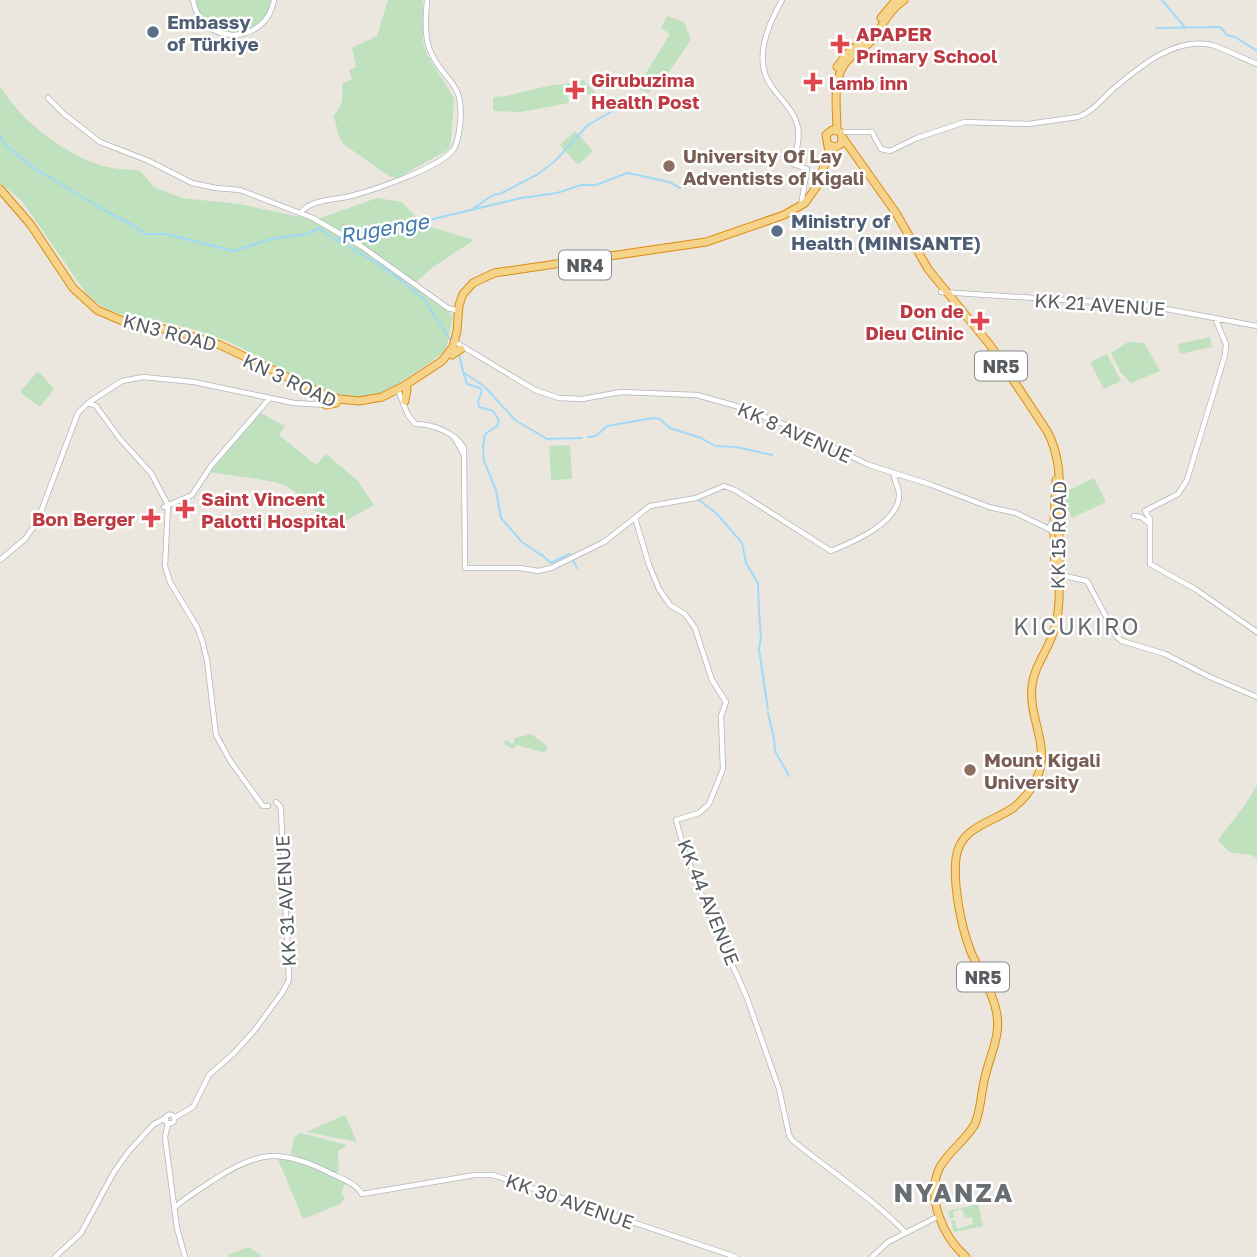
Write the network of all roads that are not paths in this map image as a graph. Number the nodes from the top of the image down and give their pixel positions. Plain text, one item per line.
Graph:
1 (193, 0) edge
2 (274, 0) edge
3 (427, 0) edge
4 (782, 0) edge
5 (896, 0) edge
6 (904, 0) edge
7 (1257, 64) edge
8 (48, 97) dead end
9 (835, 117) junction
10 (835, 132) junction
11 (834, 146) junction
12 (828, 159) junction
13 (0, 191) edge
14 (804, 204) junction
15 (301, 212) junction
16 (944, 292) junction
17 (459, 311) junction
18 (1214, 318) junction
19 (1257, 326) edge
20 (196, 338) junction
21 (458, 346) junction
22 (399, 392) junction
23 (269, 398) junction
24 (88, 402) junction
25 (404, 402) junction
26 (332, 403) junction
27 (892, 472) junction
28 (1057, 478) junction
29 (1152, 507) junction
30 (167, 509) junction
31 (637, 516) junction
32 (1134, 516) dead end
33 (1150, 521) junction
34 (1055, 522) junction
35 (1045, 526) junction
36 (1055, 532) junction
37 (0, 560) edge
38 (1060, 575) junction
39 (1057, 584) junction
40 (1257, 632) edge
41 (1257, 697) edge
42 (167, 1120) junction
43 (175, 1207) junction
44 (938, 1217) junction
45 (906, 1233) junction
46 (55, 1257) edge
47 (185, 1257) edge
48 (736, 1257) edge
49 (872, 1257) edge
50 (964, 1257) edge

1 - 2 main road
3 - 15 main road
4 - 14 main road
5 - 9 highway
6 - 9 highway
7 - 10 main road
8 - 15 main road
9 - 10 highway
10 - 11 highway
10 - 11 highway
10 - 12 highway
10 - 16 highway, KK 15 ROAD / NR5
11 - 12 highway
11 - 16 highway, KK 15 ROAD / NR5
12 - 14 highway
13 - 20 highway, KN3 ROAD
13 - 20 highway, KN 3 ROAD
14 - 17 highway, NR4
15 - 17 main road
16 - 18 main road, KK 21 AVENUE
16 - 28 highway, KK 15 ROAD / NR5
17 - 21 highway
18 - 19 main road, KK 21 AVENUE
18 - 29 main road
20 - 26 highway, KN 3 ROAD
21 - 22 highway
21 - 22 highway, KN 3 ROAD
21 - 27 main road, KK 8 AVENUE
22 - 25 highway
22 - 25 highway
22 - 26 highway, KN 3 ROAD
23 - 24 main road
23 - 26 main road
23 - 30 main road
24 - 30 main road
24 - 37 main road
25 - 31 main road
27 - 31 main road
27 - 35 main road, KK 8 AVENUE
28 - 34 highway
28 - 39 highway, KK 15 ROAD / NR5, bridge
29 - 33 main road
29 - 33 main road
30 - 42 main road, KK 31 AVENUE
31 - 45 main road, KK 44 AVENUE
32 - 33 main road
33 - 40 main road
34 - 35 main road
34 - 36 main road
34 - 36 main road
35 - 36 main road, KK 8 AVENUE
36 - 38 highway
36 - 39 highway
38 - 39 highway
38 - 41 main road
39 - 44 highway, KK 15 ROAD / NR5
42 - 43 main road
42 - 46 main road
43 - 47 main road
43 - 48 main road, KK 30 AVENUE
44 - 45 main road
44 - 50 highway, KK 15 ROAD / NR5
45 - 49 main road

